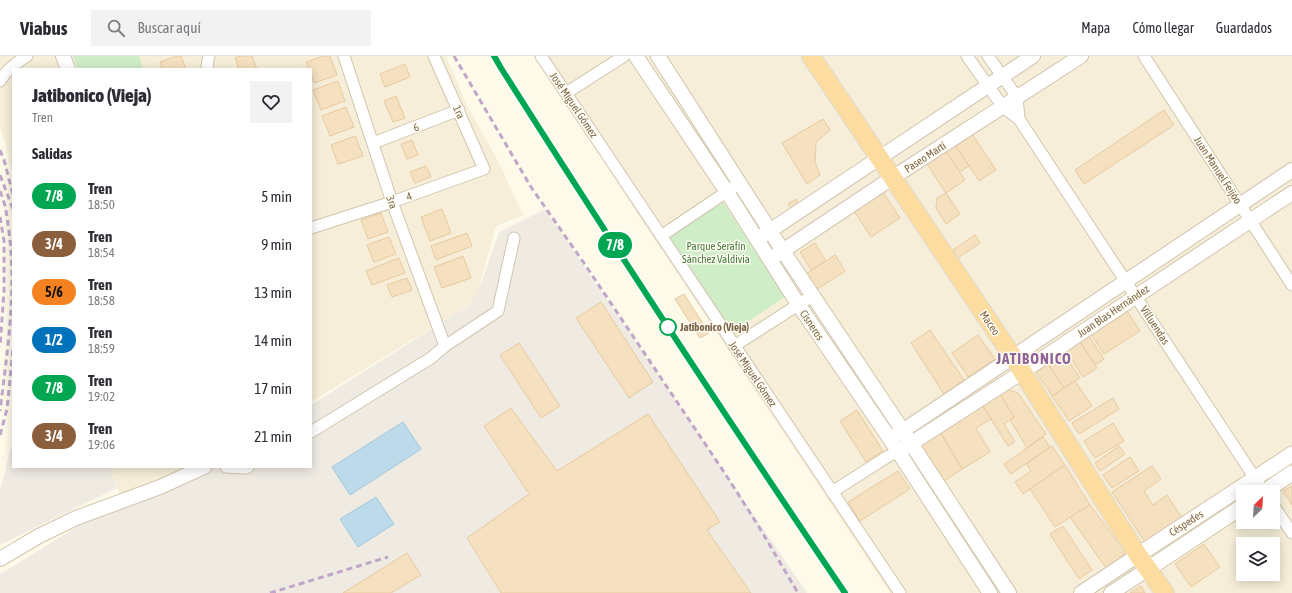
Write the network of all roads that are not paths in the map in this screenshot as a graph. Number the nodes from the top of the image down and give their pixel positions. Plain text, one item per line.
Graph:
1 (28, 56) edge
2 (64, 56) edge
3 (344, 56) edge
4 (434, 56) edge
5 (541, 56) edge
6 (624, 56) edge
7 (636, 56) edge
8 (658, 56) edge
9 (811, 56) edge
10 (967, 56) edge
11 (988, 56) edge
12 (1033, 56) edge
13 (1081, 56) edge
14 (1144, 56) edge
15 (68, 68) edge
16 (1002, 76) junction
17 (0, 81) edge
18 (987, 86) junction
19 (566, 93) junction
20 (1017, 97) junction
21 (1003, 107) junction
22 (459, 110) junction
23 (1019, 119) junction
24 (373, 143) junction
25 (879, 159) junction
26 (484, 169) joint
27 (1292, 170) edge
28 (892, 178) junction
29 (740, 184) junction
30 (727, 192) junction
31 (1292, 193) edge
32 (392, 202) junction
33 (1240, 205) junction
34 (1251, 221) junction
35 (312, 228) edge
36 (770, 230) junction
37 (661, 236) junction
38 (514, 238) dead end
39 (757, 239) junction
40 (783, 251) junction
41 (770, 260) junction
42 (1127, 281) junction
43 (1292, 285) edge
44 (812, 296) junction
45 (1135, 296) junction
46 (798, 304) junction
47 (445, 346) junction
48 (734, 346) junction
49 (1018, 364) junction
50 (312, 431) edge
51 (903, 431) junction
52 (890, 439) junction
53 (911, 444) junction
54 (898, 451) junction
55 (1292, 454) edge
56 (202, 468) edge
57 (1292, 473) edge
58 (1255, 478) junction
59 (1260, 485) edge
60 (1274, 485) edge
61 (832, 492) junction
62 (1236, 510) edge
63 (1280, 515) edge
64 (1292, 533) edge
65 (0, 559) edge
66 (1143, 562) junction
67 (900, 593) edge
68 (990, 593) edge
69 (1009, 593) edge
70 (1081, 593) edge
71 (1112, 593) edge
72 (1164, 593) edge

1 - 17 street
2 - 15 street
3 - 24 street, 3ra
4 - 22 street, 1ra
5 - 19 street, José Miguel Gómez
6 - 19 street
7 - 30 street, Cisneros
8 - 29 street, Cisneros
9 - 25 highway, Maceo
10 - 18 street, Villuendas
11 - 16 street
12 - 16 street
13 - 20 street, Paseo Martí
14 - 33 street, Juan Manuel Feijóo
16 - 18 street
16 - 20 street
18 - 21 street, Villuendas
18 - 25 street
19 - 37 street, José Miguel Gómez
20 - 21 street, Paseo Martí
20 - 23 street, Villuendas
21 - 23 street, Villuendas
21 - 28 street, Paseo Martí
22 - 24 street, 6
22 - 26 street, 1ra
23 - 42 street, Villuendas
24 - 32 street, 3ra
25 - 28 highway, Maceo
25 - 36 street
26 - 32 street, 4
27 - 33 street, Juan Blas Hernández
28 - 40 street, Paseo Martí
28 - 49 highway, Maceo
29 - 30 street
29 - 36 street, Cisneros
30 - 37 street
30 - 39 street, Cisneros
31 - 34 street, Juan Blas Hernández
32 - 35 street, 4
32 - 47 street, 3ra
33 - 34 street, Juan Manuel Feijóo
33 - 42 street, Juan Blas Hernández
34 - 43 street, Juan Manuel Feijóo
34 - 45 street, Juan Blas Hernández
36 - 39 street
36 - 40 street, Cisneros
37 - 48 street, José Miguel Gómez
38 - 47 street
39 - 41 street, Cisneros
40 - 41 street, Paseo Martí
40 - 44 street, Cisneros
41 - 46 street, Cisneros
42 - 45 street, Villuendas
42 - 49 street, Juan Blas Hernández
44 - 46 street
44 - 51 street, Cisneros
45 - 49 street, Juan Blas Hernández
45 - 58 street, Villuendas
46 - 48 street
46 - 52 street, Cisneros
47 - 50 street
48 - 61 street, José Miguel Gómez
49 - 51 street, Juan Blas Hernández
49 - 53 street, Juan Blas Hernández
49 - 66 highway, Maceo
51 - 52 street, Juan Blas Hernández
51 - 53 street, Cisneros
52 - 54 street, Cisneros
53 - 54 street, Juan Blas Hernández
53 - 69 street, Cisneros
54 - 61 street, Juan Blas Hernández
54 - 68 street, Cisneros
55 - 58 main road, Céspedes
56 - 65 street
57 - 60 main road
58 - 59 street, Villuendas
58 - 66 main road, Céspedes
61 - 67 street, José Miguel Gómez
62 - 66 main road, Céspedes
63 - 64 street
66 - 70 street, Céspedes
66 - 71 street, Céspedes
66 - 72 highway, Maceo

